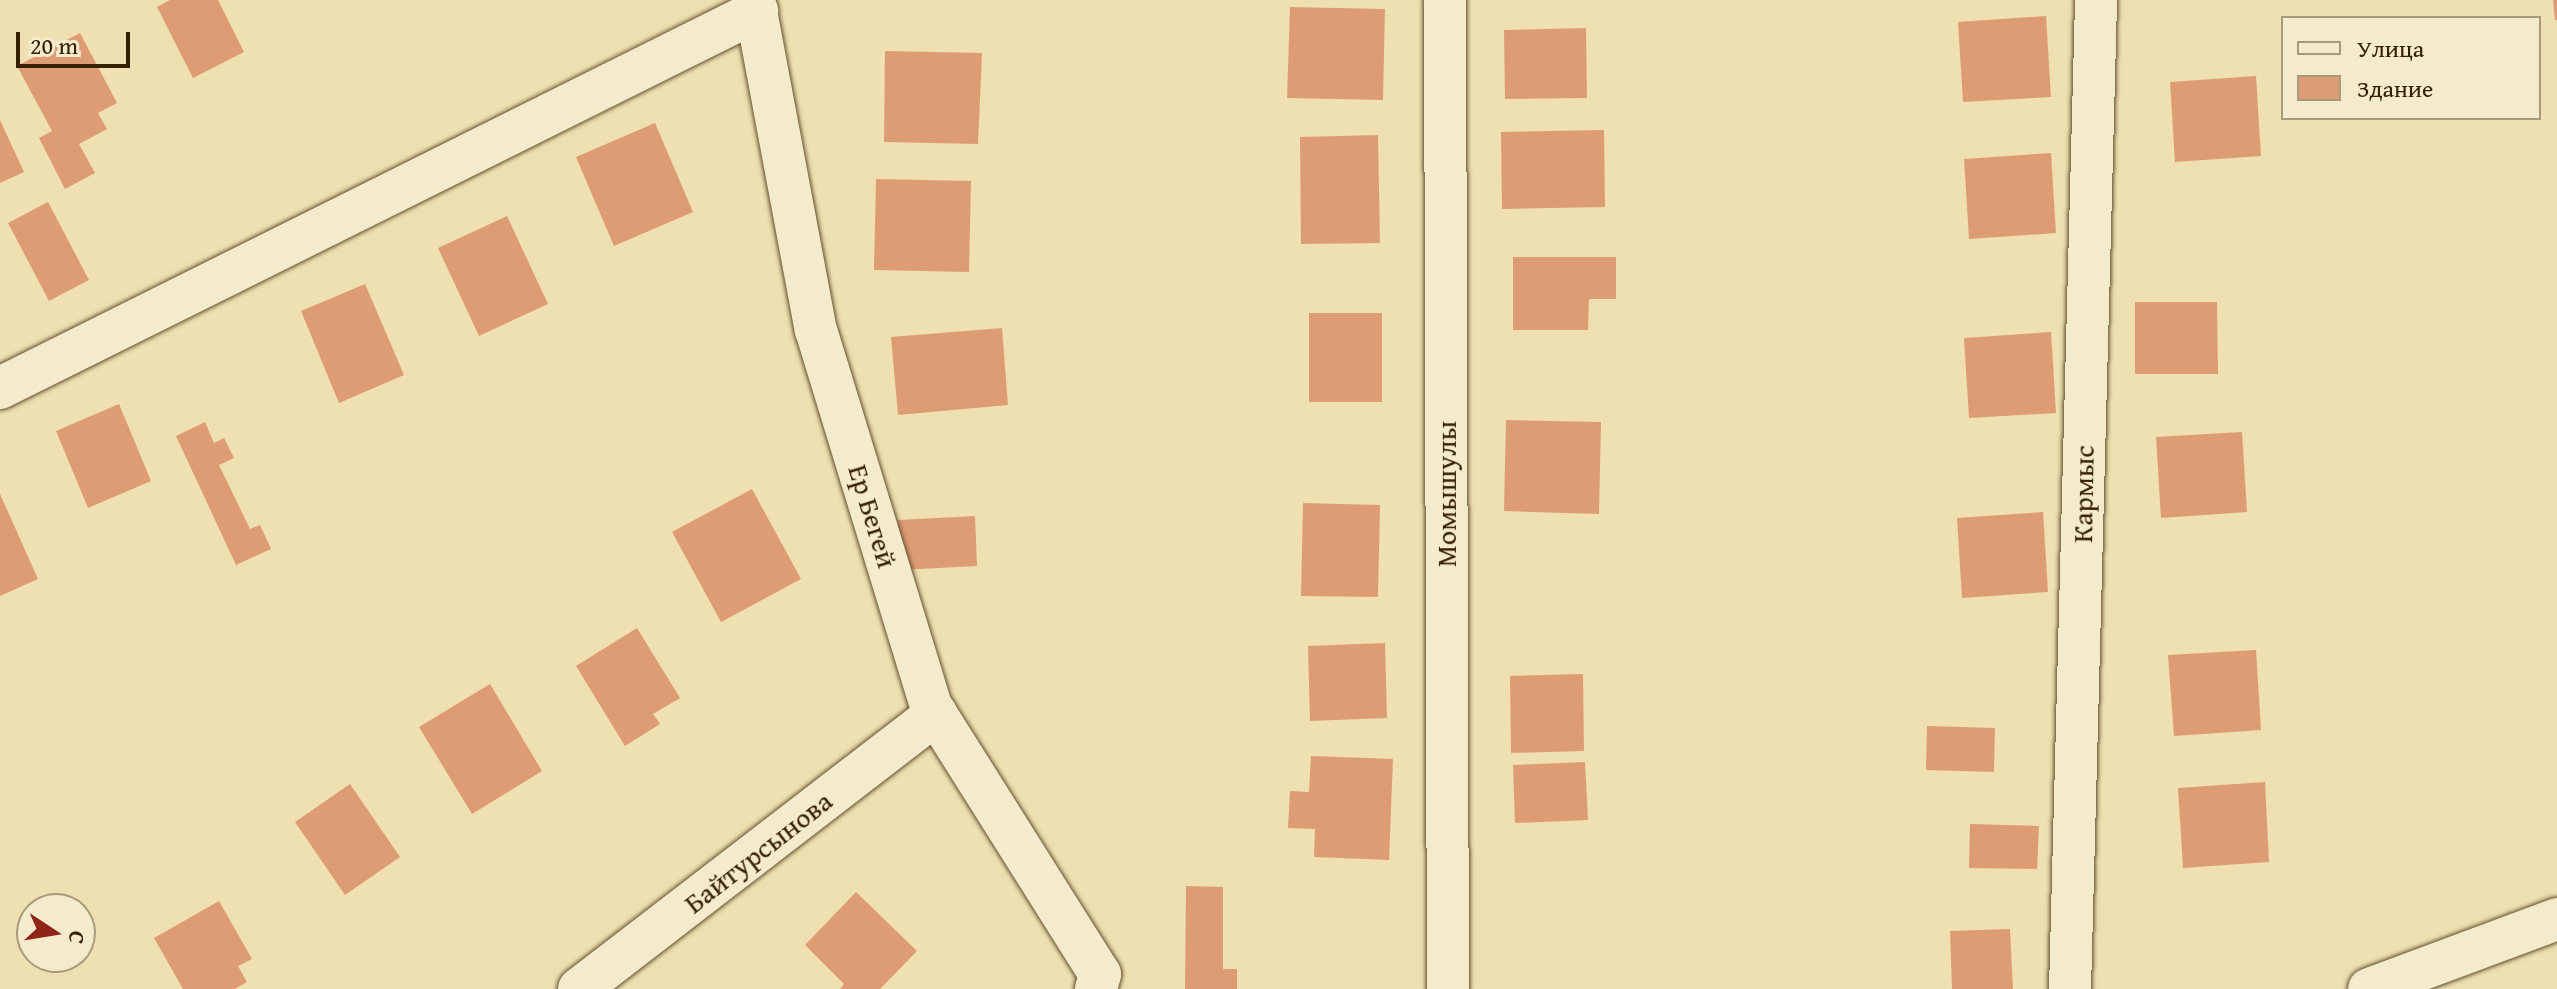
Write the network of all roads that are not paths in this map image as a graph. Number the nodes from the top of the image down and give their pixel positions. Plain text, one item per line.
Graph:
1 (1445, 0) edge
2 (2096, 0) edge
3 (756, 6) edge
4 (0, 388) edge
5 (936, 714) junction
6 (2557, 919) edge
7 (579, 989) edge
8 (1096, 989) edge
9 (1448, 989) edge
10 (2070, 989) edge
11 (2369, 989) edge

1 - 9 street, Момышулы
2 - 10 street, Кармыс
3 - 4 street
3 - 5 street, Ер Бегей
5 - 7 street, Байтурсынова
5 - 8 street, Ер Бегей
6 - 11 street

